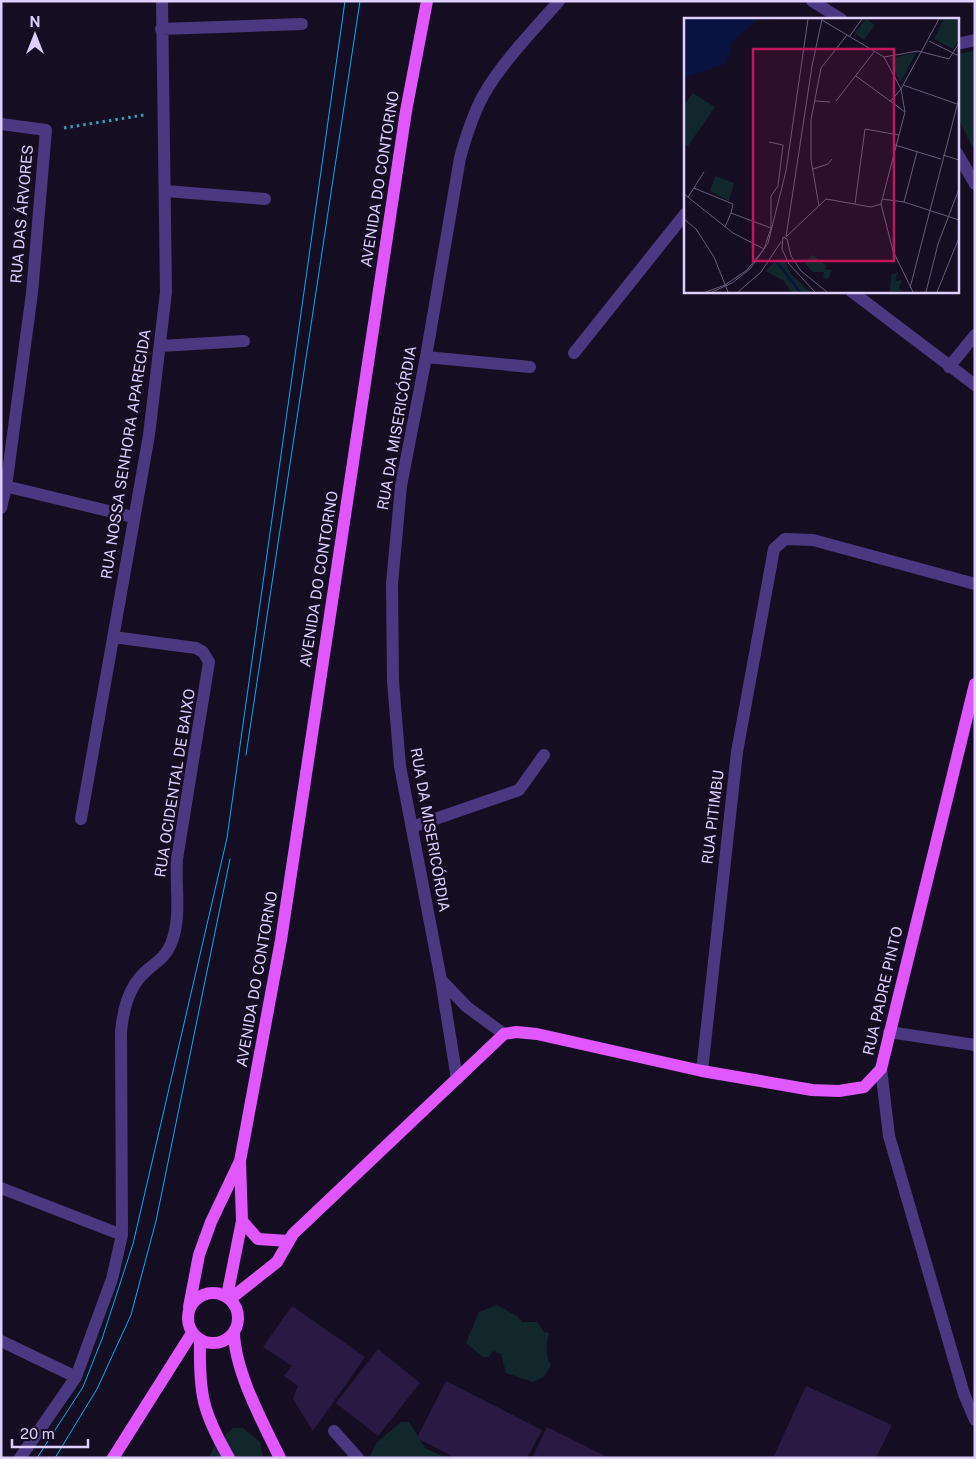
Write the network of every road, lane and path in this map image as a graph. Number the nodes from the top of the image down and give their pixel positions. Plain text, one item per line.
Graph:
1 (162, 1) edge
2 (427, 1) edge
3 (559, 1) edge
4 (812, 1) edge
5 (839, 18) edge
6 (302, 24) dead end
7 (161, 29) junction
8 (975, 40) edge
9 (958, 44) edge
10 (162, 112) junction
11 (1, 124) edge
12 (46, 130) junction
13 (958, 154) edge
14 (975, 184) edge
15 (166, 191) junction
16 (265, 199) dead end
17 (684, 215) edge
18 (851, 292) edge
19 (975, 335) edge
20 (244, 341) dead end
21 (161, 346) junction
22 (574, 353) dead end
23 (426, 357) junction
24 (530, 367) dead end
25 (949, 367) junction
26 (975, 385) edge
27 (4, 486) edge
28 (1, 508) edge
29 (133, 517) junction
30 (975, 584) edge
31 (113, 637) junction
32 (975, 684) edge
33 (544, 755) dead end
34 (81, 819) dead end
35 (412, 827) junction
36 (441, 980) junction
37 (889, 1032) junction
38 (504, 1034) junction
39 (975, 1045) edge
40 (881, 1069) junction
41 (702, 1071) junction
42 (457, 1079) junction
43 (240, 1161) junction
44 (1, 1188) edge
45 (242, 1221) junction
46 (122, 1235) junction
47 (289, 1241) junction
48 (228, 1298) junction
49 (189, 1310) junction
50 (234, 1333) junction
51 (196, 1337) junction
52 (1, 1342) edge
53 (76, 1377) junction
54 (975, 1420) edge
55 (334, 1431) dead end
56 (20, 1458) edge
57 (113, 1458) edge
58 (229, 1458) edge
59 (280, 1458) edge
60 (358, 1458) edge

1 - 7 street, RUA NOSSA SENHORA APARECIDA
2 - 43 main road, AVENIDA DO CONTORNO
3 - 23 street, RUA DA MISERICÓRDIA
4 - 5 street
6 - 7 street
7 - 10 street, RUA NOSSA SENHORA APARECIDA
8 - 9 street
10 - 12 path
10 - 15 street, RUA NOSSA SENHORA APARECIDA
11 - 12 street
12 - 27 street, RUA DAS ÁRVORES
13 - 14 street
15 - 16 street
15 - 21 street, RUA NOSSA SENHORA APARECIDA
17 - 22 street
18 - 25 street
19 - 25 street
20 - 21 street
21 - 29 street, RUA NOSSA SENHORA APARECIDA
23 - 24 street
23 - 35 street, RUA DA MISERICÓRDIA
25 - 26 street
27 - 28 street, RUA DAS ÁRVORES
27 - 29 street
29 - 31 street, RUA NOSSA SENHORA APARECIDA
30 - 41 street, RUA PITIMBU
31 - 34 street, RUA NOSSA SENHORA APARECIDA
31 - 46 street, RUA OCIDENTAL DE BAIXO
32 - 37 main road, RUA PADRE PINTO
33 - 35 street
35 - 36 street, RUA DA MISERICÓRDIA
36 - 38 street
36 - 42 street, RUA DA MISERICÓRDIA
37 - 39 street
37 - 40 main road, RUA PADRE PINTO
38 - 41 main road
38 - 42 main road
40 - 41 main road
40 - 54 street, RUA PADRE PINTO
42 - 47 main road
43 - 45 main road, AVENIDA DO CONTORNO
43 - 49 main road, AVENIDA DO CONTORNO
44 - 46 street
45 - 47 main road
45 - 48 main road, AVENIDA DO CONTORNO
46 - 53 street
47 - 48 main road
48 - 49 main road
48 - 50 main road
49 - 51 main road
50 - 51 main road
50 - 59 main road
51 - 57 main road
51 - 58 main road
52 - 53 street
53 - 56 street
55 - 60 street

